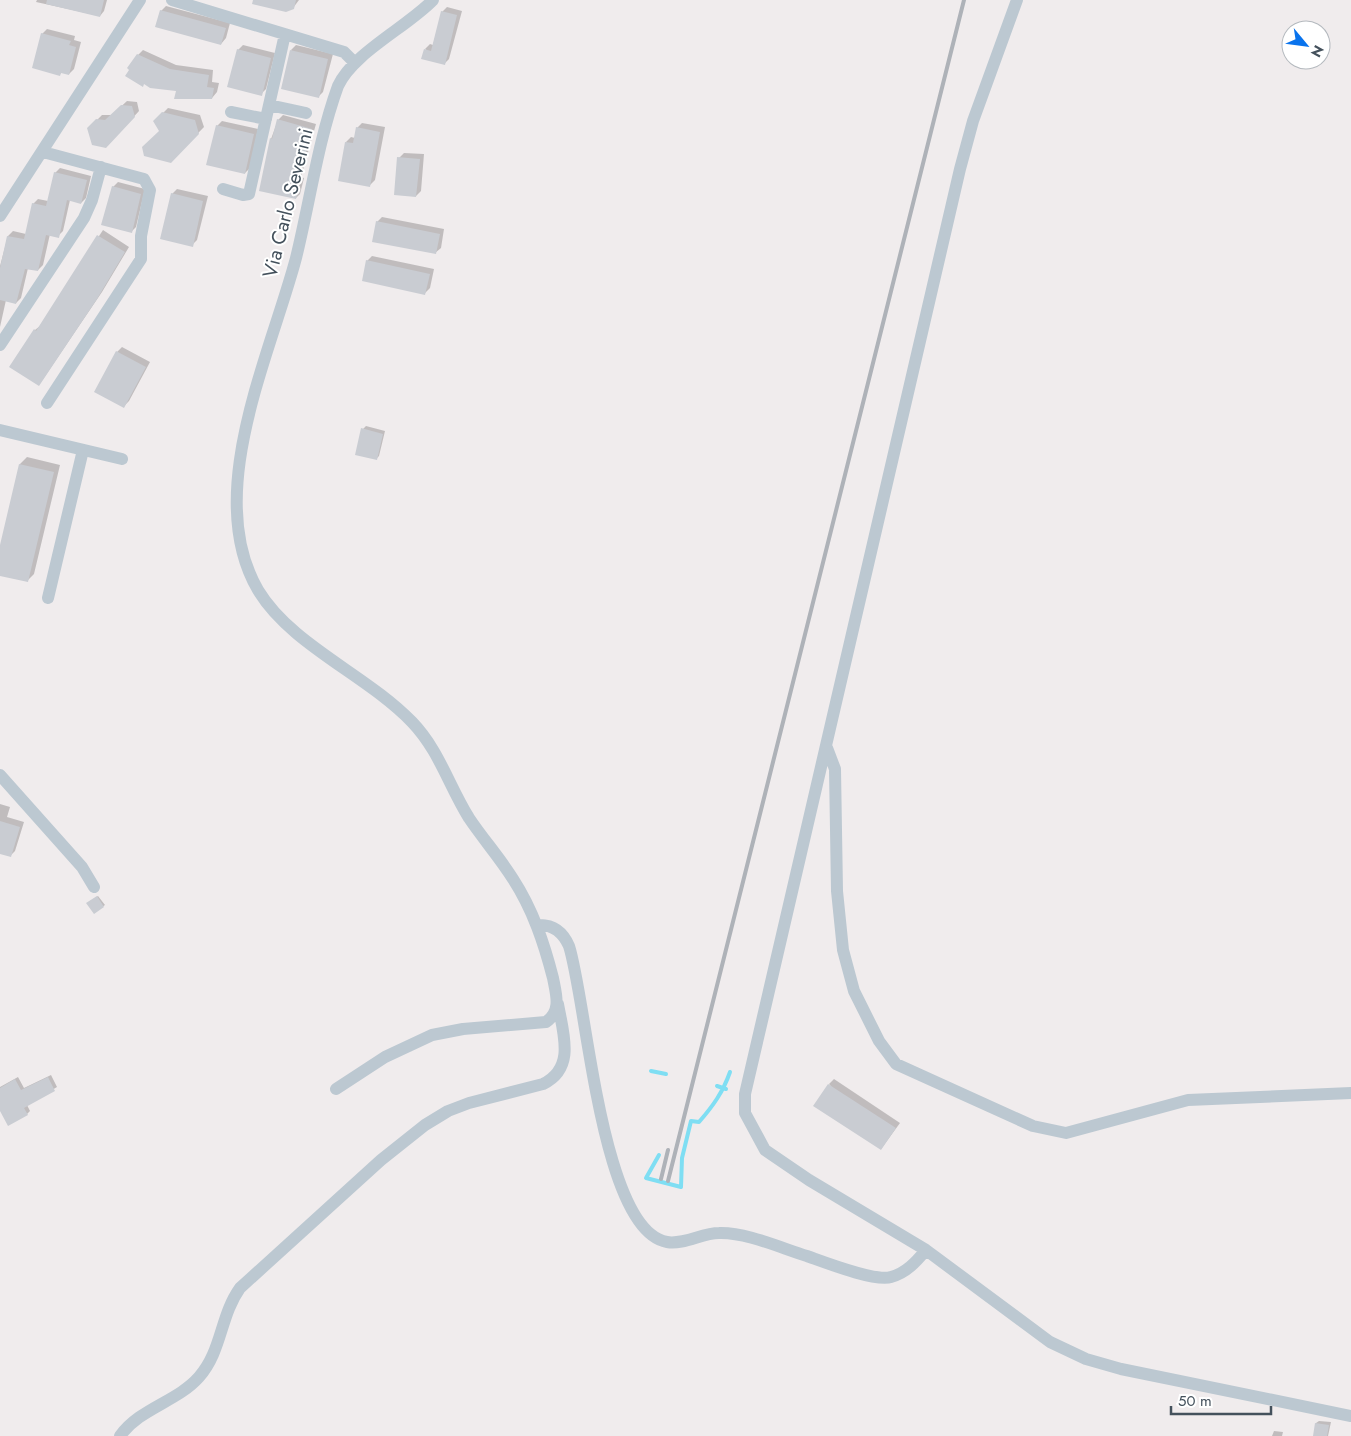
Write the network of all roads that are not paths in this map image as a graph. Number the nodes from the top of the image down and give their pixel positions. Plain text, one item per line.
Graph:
1 (140, 0) edge
2 (172, 0) edge
3 (433, 0) edge
4 (1018, 0) edge
5 (285, 34) junction
6 (355, 63) junction
7 (269, 105) junction
8 (231, 112) dead end
9 (306, 113) dead end
10 (266, 120) junction
11 (43, 152) junction
12 (101, 167) junction
13 (223, 189) dead end
14 (0, 216) edge
15 (0, 345) edge
16 (47, 403) dead end
17 (2, 431) edge
18 (0, 444) edge
19 (83, 450) junction
20 (122, 459) dead end
21 (48, 598) dead end
22 (827, 748) junction
23 (0, 775) edge
24 (94, 887) dead end
25 (537, 926) junction
26 (558, 1002) junction
27 (336, 1089) dead end
28 (1351, 1093) edge
29 (926, 1250) junction
30 (1351, 1416) edge
31 (120, 1436) edge

1 - 11 street
2 - 5 street
3 - 6 street, Via Carlo Severini
4 - 22 street
5 - 6 street
5 - 7 street
6 - 25 street, Via Carlo Severini
7 - 9 street
7 - 10 street
8 - 10 street
10 - 13 street
11 - 12 street
11 - 14 street
12 - 15 street
12 - 16 street
17 - 18 street
17 - 19 street
19 - 20 street
19 - 21 street
22 - 28 street
22 - 29 street
23 - 24 street
25 - 26 street, Via Carlo Severini
25 - 29 street
26 - 27 street
26 - 31 street, Via Carlo Severini
29 - 30 street

